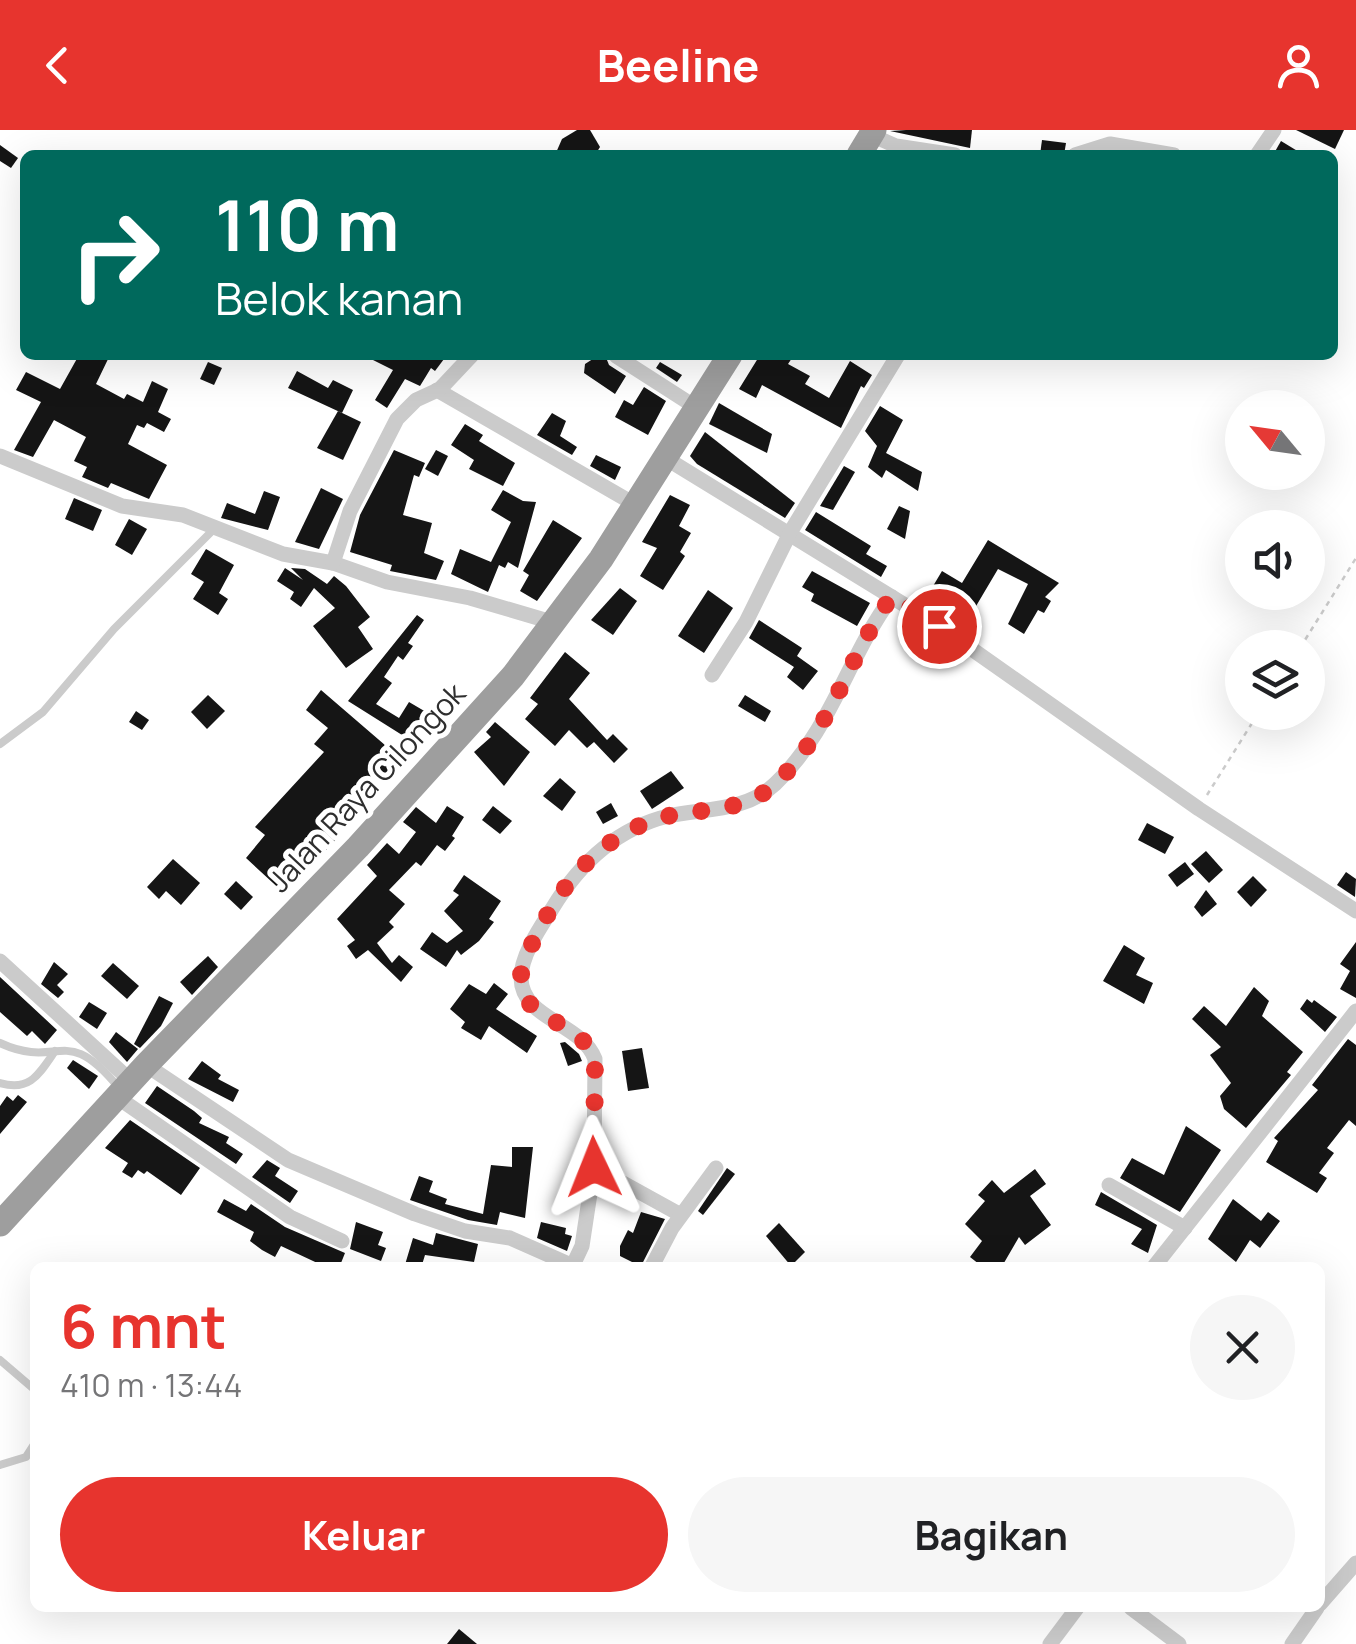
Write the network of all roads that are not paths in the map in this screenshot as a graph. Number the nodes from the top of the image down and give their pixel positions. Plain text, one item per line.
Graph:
1 (868, 140) edge
2 (922, 150) edge
3 (1091, 150) edge
4 (1145, 150) edge
5 (467, 360) edge
6 (622, 360) edge
7 (727, 360) edge
8 (895, 360) edge
9 (437, 390) junction
10 (697, 408) junction
11 (0, 456) edge
12 (667, 459) junction
13 (636, 506) junction
14 (215, 528) junction
15 (791, 532) junction
16 (333, 564) junction
17 (892, 596) junction
18 (555, 623) junction
19 (712, 674) dead end
20 (0, 744) edge
21 (1356, 912) edge
22 (0, 961) edge
23 (1356, 1011) edge
24 (0, 1043) edge
25 (55, 1051) junction
26 (0, 1083) edge
27 (129, 1083) junction
28 (594, 1167) junction
29 (716, 1168) dead end
30 (1108, 1185) dead end
31 (681, 1215) junction
32 (0, 1224) edge
33 (1185, 1228) junction
34 (342, 1241) dead end
35 (567, 1262) edge
36 (577, 1262) edge
37 (654, 1262) edge
38 (1158, 1262) edge
39 (0, 1360) edge
40 (30, 1386) edge
41 (30, 1450) edge
42 (0, 1465) edge
43 (1356, 1562) edge
44 (1325, 1599) edge
45 (1073, 1612) edge
46 (1135, 1612) edge
47 (1315, 1612) edge
48 (1050, 1644) edge
49 (1179, 1644) edge
50 (1292, 1644) edge

1 - 2 street
3 - 4 street
5 - 9 street
6 - 10 street
7 - 10 highway, Jalan Raya Cilongok
8 - 15 street
9 - 13 street
9 - 16 street
10 - 12 highway, Jalan Raya Cilongok
11 - 14 street
12 - 13 highway, Jalan Raya Cilongok
12 - 15 street
13 - 18 highway, Jalan Raya Cilongok
14 - 16 street
14 - 20 lane
15 - 17 street
15 - 19 street
16 - 18 street
17 - 21 street
17 - 28 street
18 - 27 highway, Jalan Raya Cilongok
22 - 27 street
23 - 33 street
24 - 25 lane
25 - 26 lane
25 - 27 lane
27 - 32 highway, Jalan Raya Cilongok
27 - 34 street
27 - 35 street
28 - 31 street
28 - 36 street
29 - 31 street
30 - 33 street
31 - 37 street
33 - 38 street
39 - 40 lane
41 - 42 lane
43 - 44 street
45 - 48 street
46 - 49 street
47 - 50 street

